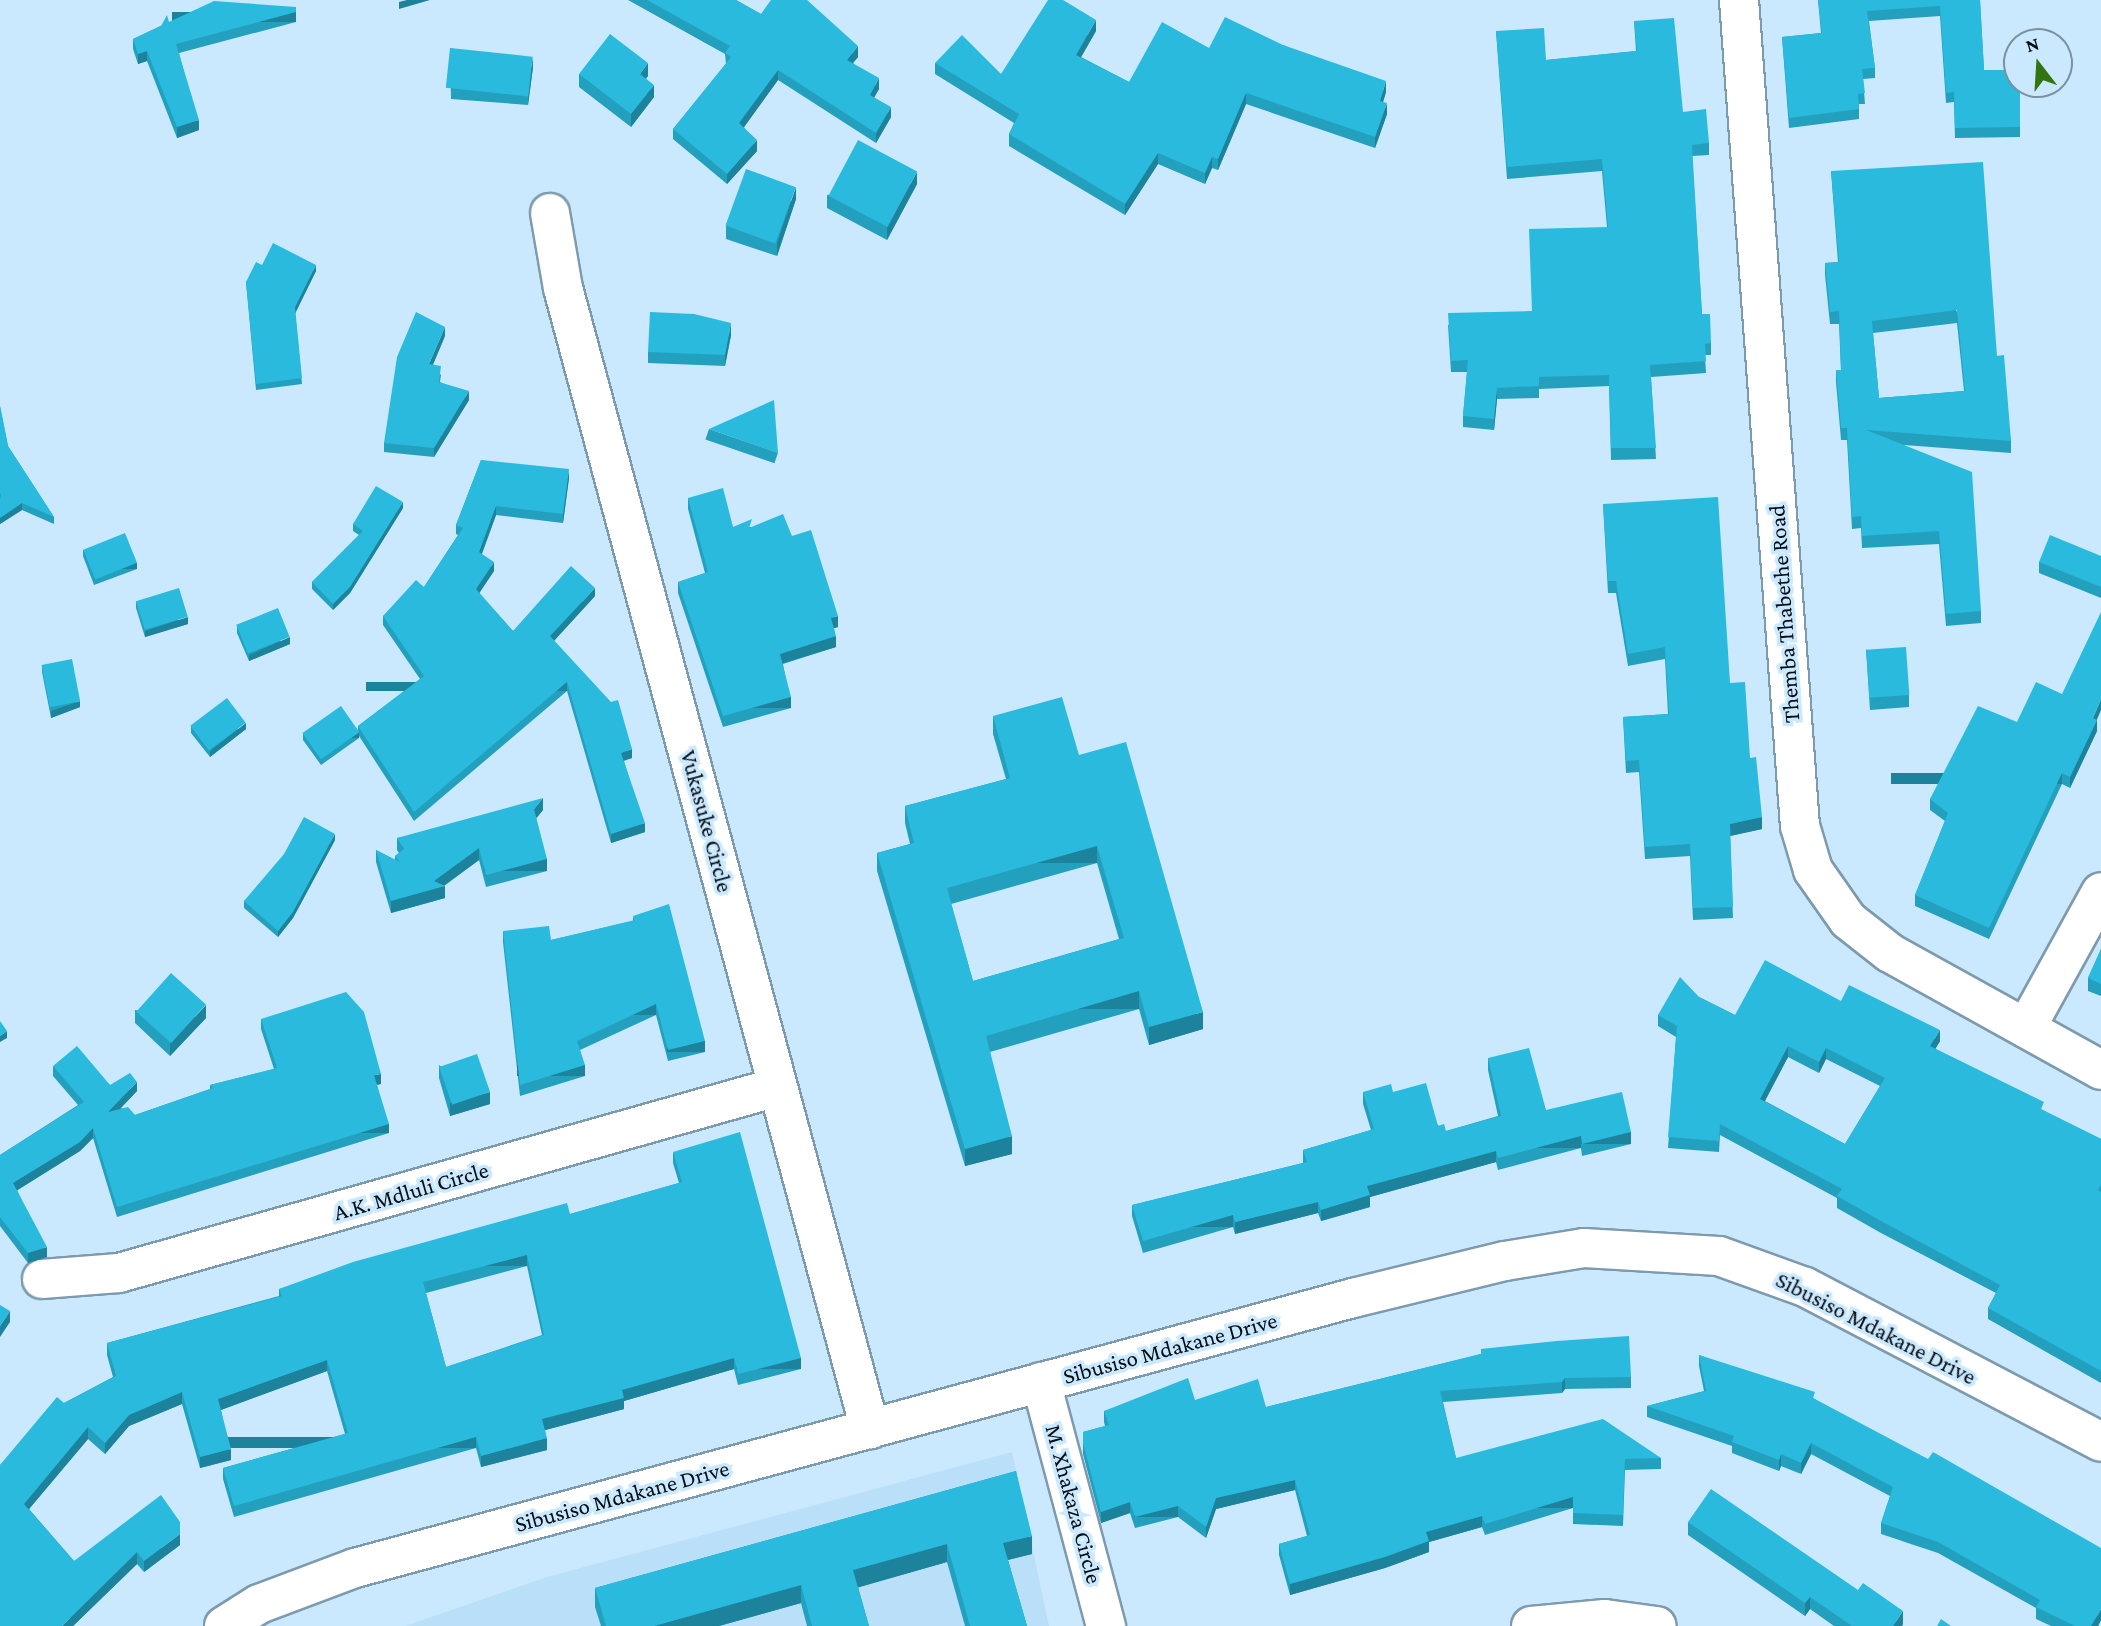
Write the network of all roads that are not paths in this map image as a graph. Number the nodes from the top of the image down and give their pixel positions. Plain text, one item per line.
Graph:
1 (1739, 0) edge
2 (550, 213) dead end
3 (2101, 892) edge
4 (2026, 1028) junction
5 (2101, 1070) edge
6 (777, 1087) junction
7 (42, 1279) dead end
8 (1041, 1382) junction
9 (870, 1429) junction
10 (2101, 1442) edge
11 (224, 1626) edge
12 (1106, 1626) edge
13 (1531, 1626) edge
14 (1657, 1626) edge

1 - 4 street, Themba Thabethe Road
2 - 6 street, Vukasuke Circle
3 - 4 street
4 - 5 street, Themba Thabethe Road
6 - 7 street, A.K. Mdluli Circle
6 - 9 street, Vukasuke Circle
8 - 9 street, Sibusiso Mdakane Drive
8 - 10 street, Sibusiso Mdakane Drive
8 - 12 street, M. Xhakaza Circle
9 - 11 street, Sibusiso Mdakane Drive
13 - 14 street

